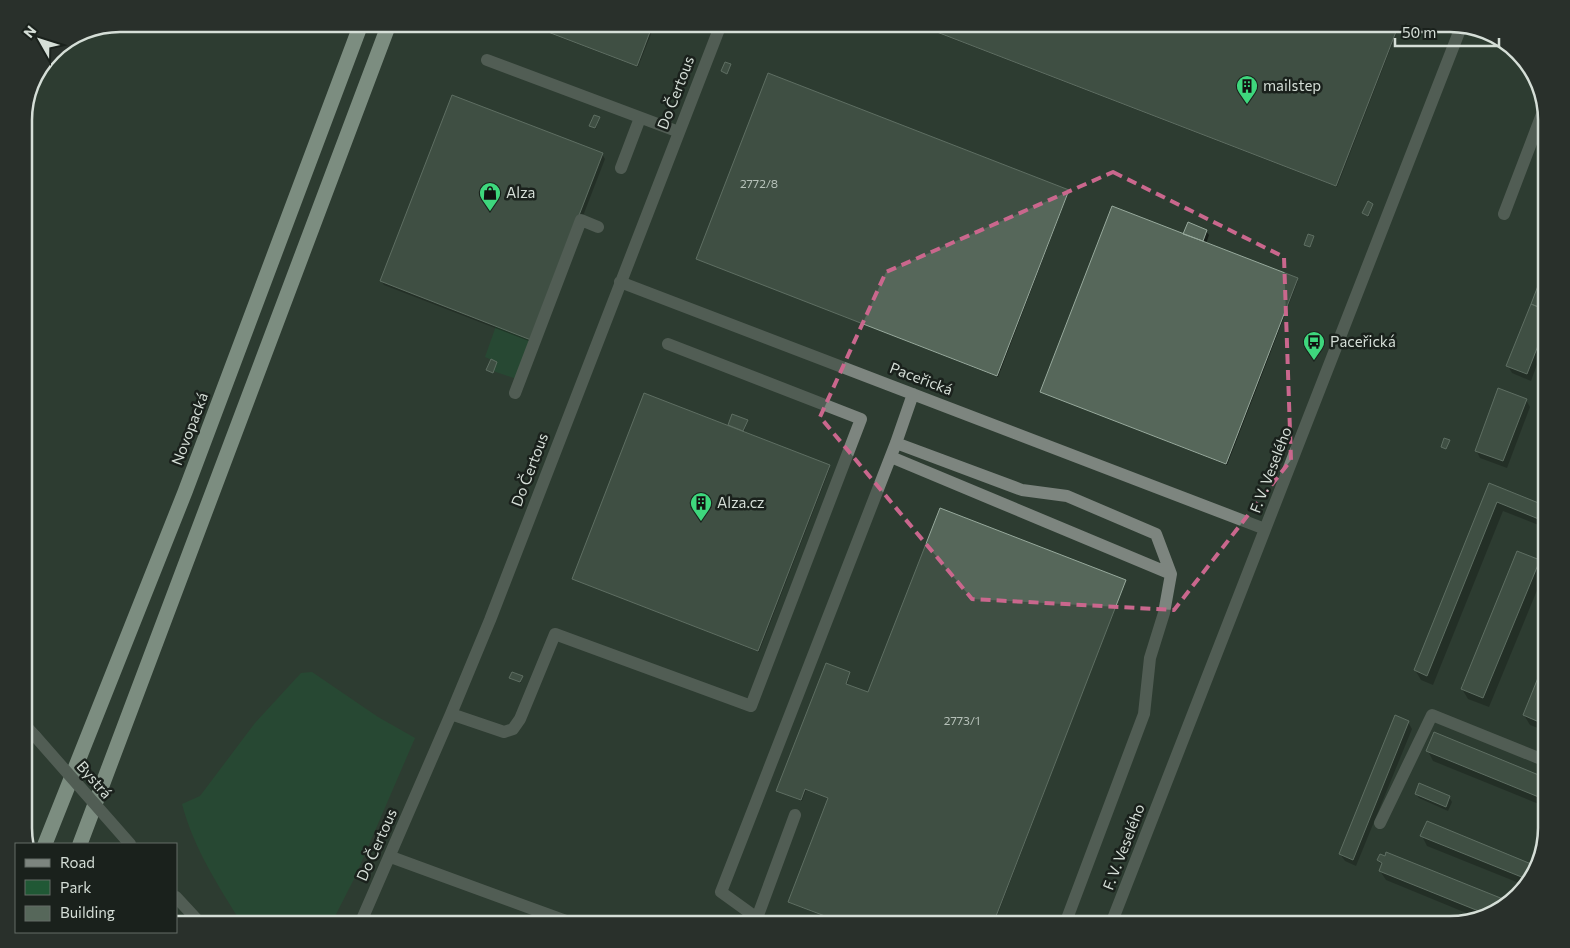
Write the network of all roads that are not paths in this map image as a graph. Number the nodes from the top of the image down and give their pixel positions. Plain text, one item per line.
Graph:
1 (358, 32) edge
2 (386, 32) edge
3 (717, 32) edge
4 (1459, 33) edge
5 (487, 60) dead end
6 (640, 118) junction
7 (1537, 127) edge
8 (678, 132) junction
9 (621, 168) dead end
10 (1504, 214) dead end
11 (598, 227) dead end
12 (620, 282) junction
13 (668, 344) dead end
14 (515, 393) dead end
15 (913, 394) junction
16 (896, 443) junction
17 (891, 457) junction
18 (1265, 529) junction
19 (1171, 574) junction
20 (452, 714) junction
21 (33, 734) edge
22 (1538, 758) edge
23 (795, 815) dead end
24 (1380, 823) dead end
25 (45, 843) edge
26 (80, 843) edge
27 (129, 843) edge
28 (390, 857) junction
29 (178, 899) edge
30 (193, 916) edge
31 (364, 916) edge
32 (552, 916) edge
33 (754, 916) edge
34 (758, 916) edge
35 (1068, 916) edge
36 (1114, 916) edge

1 - 25 highway, Novopacká
2 - 26 highway
3 - 8 street, Do Čertous
4 - 18 street, F. V. Veselého
5 - 6 street
6 - 8 street
6 - 9 street
7 - 10 street
8 - 12 street, Do Čertous
11 - 14 street
12 - 15 street, Paceřická
12 - 20 street, Do Čertous
13 - 20 street
15 - 16 street
15 - 18 street, Paceřická
16 - 17 street
16 - 19 street
17 - 19 street
17 - 33 street
18 - 36 street, F. V. Veselého
19 - 35 street
20 - 28 street, Do Čertous
21 - 27 street, Bystrá, bridge
22 - 24 street
23 - 34 street
28 - 31 street, Do Čertous
28 - 32 street
29 - 30 street

